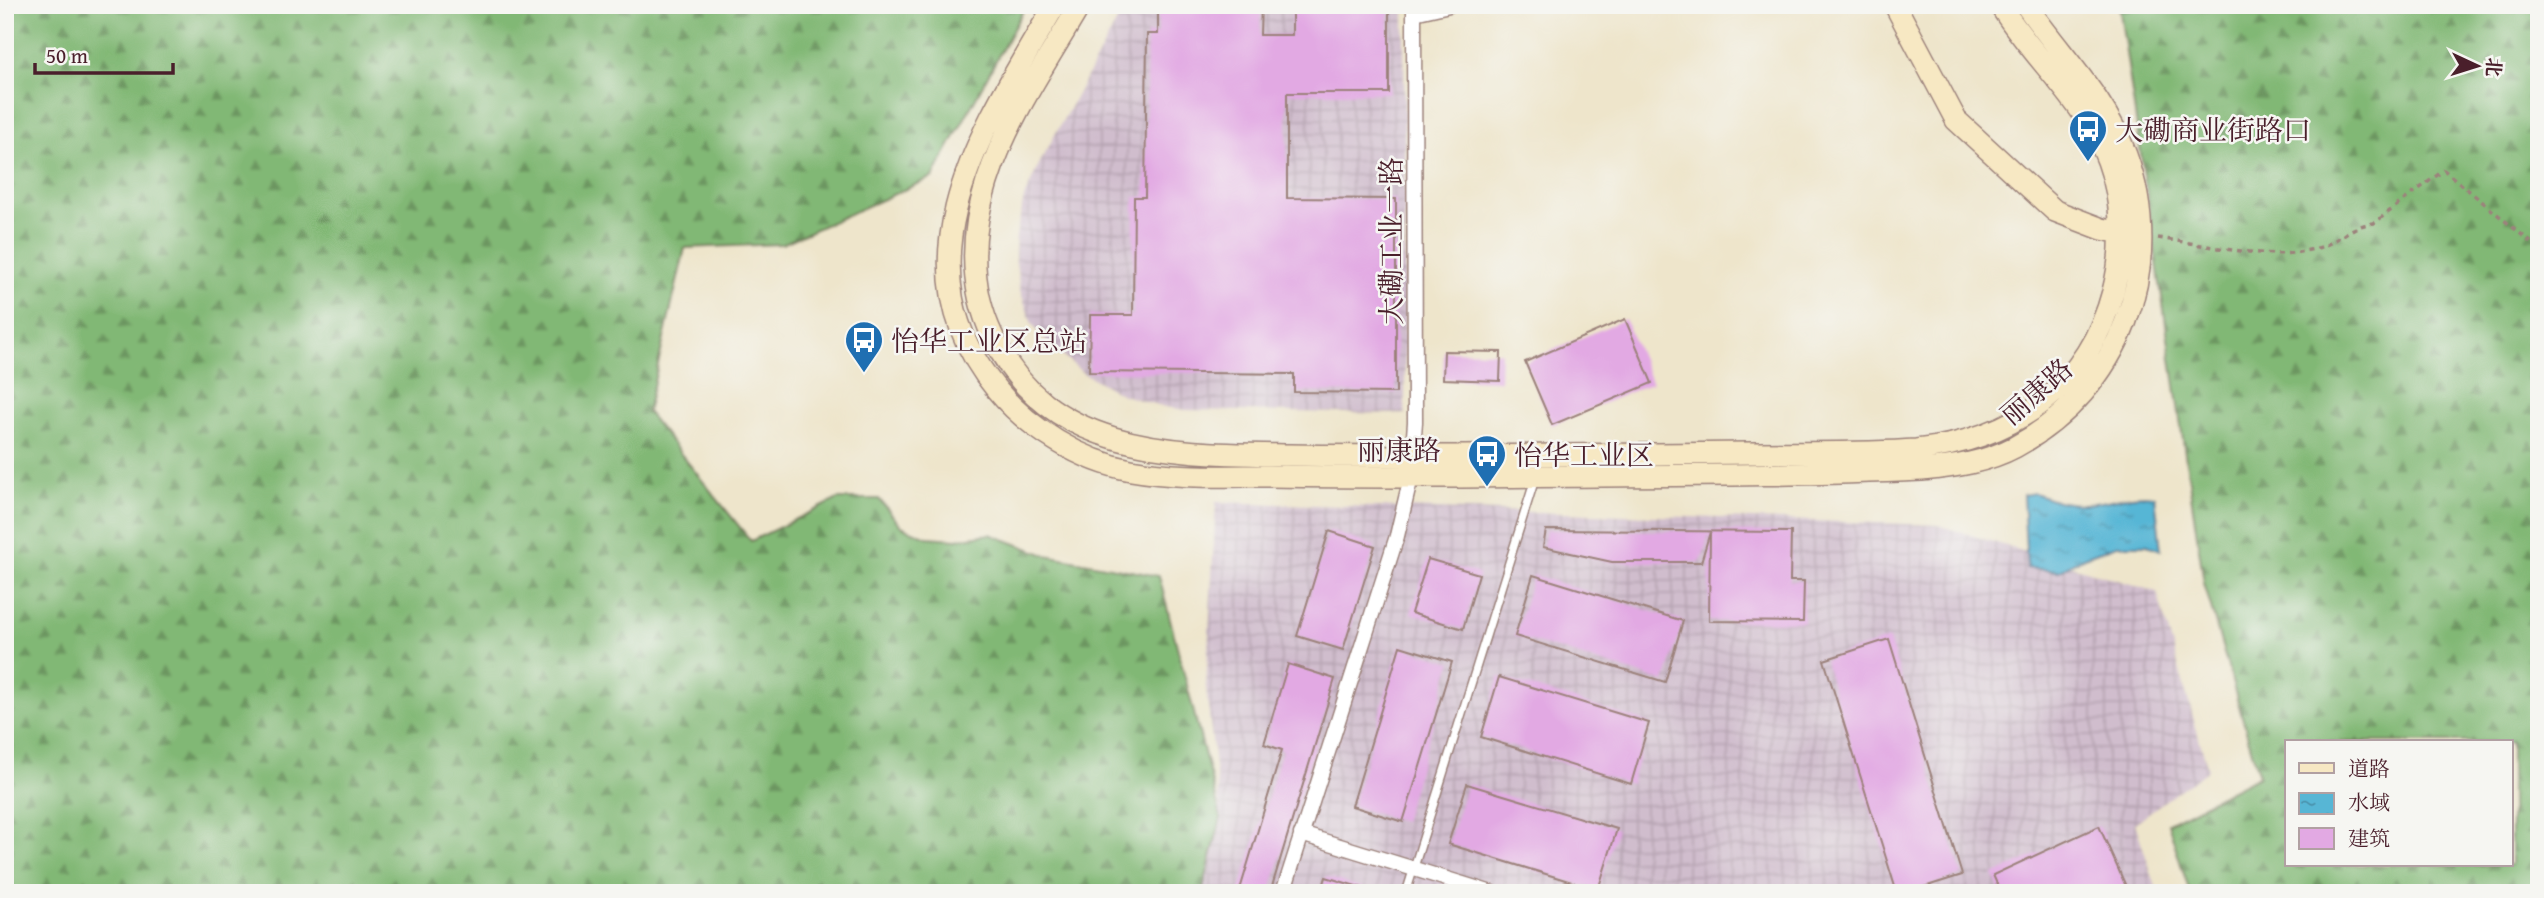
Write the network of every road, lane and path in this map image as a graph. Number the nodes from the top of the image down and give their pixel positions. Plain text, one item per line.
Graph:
1 (1055, 5) edge
2 (1080, 5) edge
3 (1449, 5) edge
4 (1895, 5) edge
5 (2000, 5) edge
6 (2026, 5) edge
7 (1414, 9) edge
8 (2131, 234) junction
9 (2539, 249) edge
10 (1412, 466) junction
11 (1536, 476) junction
12 (1301, 834) junction
13 (1413, 869) junction
14 (1283, 893) edge
15 (1406, 893) edge
16 (1492, 893) edge

1 - 10 street, 丽康路
2 - 10 street, 丽康路
3 - 7 street
4 - 8 street
5 - 8 street, 丽康路
6 - 8 street, 丽康路
7 - 10 street, 大磡工业一路
8 - 9 path
8 - 10 street, 丽康路
8 - 11 street, 丽康路
10 - 11 street, 丽康路
10 - 12 street, 大磡工业一路
11 - 13 lane
12 - 13 street
12 - 14 street, 大磡工业一路
13 - 15 lane
13 - 16 street

